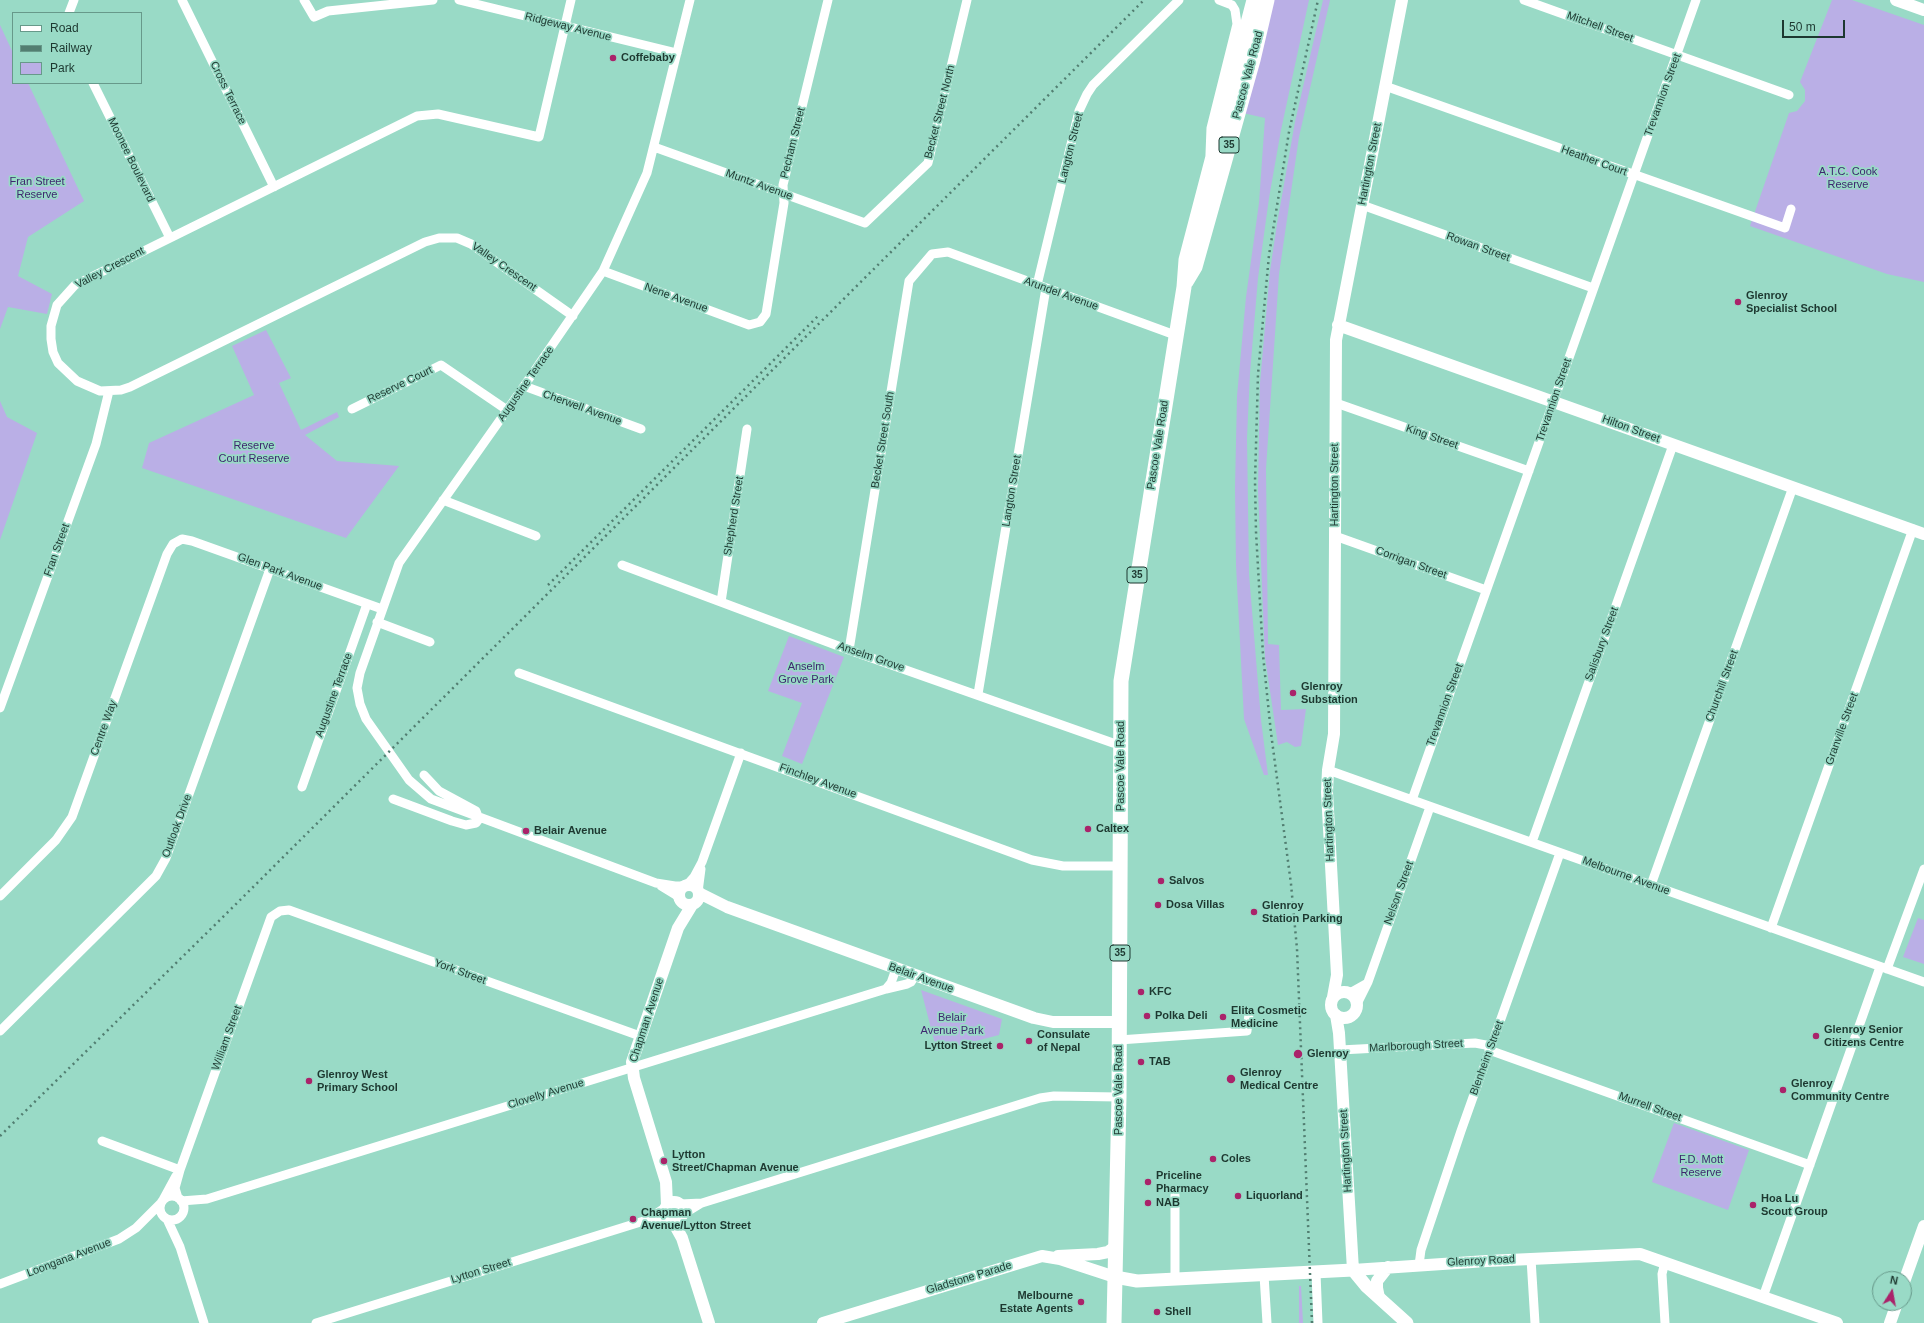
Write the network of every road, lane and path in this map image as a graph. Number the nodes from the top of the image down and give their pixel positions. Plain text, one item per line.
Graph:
1 (74, 0) edge
2 (182, 0) edge
3 (304, 0) edge
4 (433, 0) edge
5 (459, 0) edge
6 (571, 0) edge
7 (690, 0) edge
8 (828, 0) edge
9 (967, 0) edge
10 (1180, 0) edge
11 (1219, 0) edge
12 (1254, 0) edge
13 (1267, 0) edge
14 (1402, 0) edge
15 (1524, 0) edge
16 (1696, 0) edge
17 (1896, 0) edge
18 (1924, 10) edge
19 (69, 12) edge
20 (564, 26) junction
21 (677, 53) junction
22 (1677, 55) junction
23 (93, 84) edge
24 (1385, 86) junction
25 (1789, 95) dead end
26 (654, 147) junction
27 (1211, 163) junction
28 (1634, 175) junction
29 (274, 187) junction
30 (784, 194) junction
31 (1362, 206) junction
32 (1791, 208) dead end
33 (865, 223) joint
34 (170, 238) junction
35 (948, 252) joint
36 (603, 271) junction
37 (1041, 287) junction
38 (1184, 287) junction
39 (1593, 288) junction
40 (573, 316) junction
41 (749, 325) joint
42 (1338, 325) junction
43 (1176, 335) junction
44 (524, 386) junction
45 (109, 391) junction
46 (1553, 401) junction
47 (1336, 403) junction
48 (352, 409) dead end
49 (507, 410) junction
50 (641, 429) dead end
51 (747, 429) dead end
52 (1674, 445) junction
53 (1529, 471) junction
54 (1793, 487) junction
55 (443, 500) junction
56 (1918, 531) edge
57 (536, 536) dead end
58 (1335, 536) junction
59 (178, 541) joint
60 (622, 565) dead end
61 (270, 569) junction
62 (1486, 590) junction
63 (722, 602) junction
64 (367, 604) junction
65 (382, 609) junction
66 (377, 622) junction
67 (430, 642) dead end
68 (849, 650) junction
69 (519, 673) dead end
70 (978, 694) junction
71 (0, 708) edge
72 (1121, 743) junction
73 (741, 753) junction
74 (1328, 770) junction
75 (424, 775) dead end
76 (302, 787) dead end
77 (393, 799) dead end
78 (1412, 800) junction
79 (1430, 807) junction
80 (479, 819) junction
81 (1532, 842) junction
82 (1560, 853) junction
83 (702, 862) junction
84 (1121, 866) junction
85 (1924, 869) edge
86 (656, 883) junction
87 (687, 885) junction
88 (1651, 885) junction
89 (0, 896) edge
90 (691, 899) junction
91 (280, 911) joint
92 (1771, 928) junction
93 (1883, 968) junction
94 (896, 969) junction
95 (1337, 975) junction
96 (915, 976) junction
97 (1369, 980) junction
98 (1924, 982) edge
99 (886, 989) junction
100 (1348, 992) junction
101 (1333, 997) junction
102 (1357, 1004) junction
103 (1249, 1014) dead end
104 (1342, 1016) junction
105 (1119, 1022) junction
106 (0, 1031) edge
107 (640, 1036) junction
108 (1119, 1040) junction
109 (1490, 1048) junction
110 (1340, 1050) junction
111 (632, 1068) junction
112 (1119, 1097) junction
113 (102, 1141) dead end
114 (1810, 1165) junction
115 (180, 1170) junction
116 (1175, 1195) dead end
117 (179, 1199) junction
118 (207, 1199) junction
119 (162, 1201) junction
120 (675, 1211) junction
121 (181, 1214) junction
122 (165, 1218) junction
123 (1924, 1226) edge
124 (136, 1228) junction
125 (180, 1247) junction
126 (1116, 1247) junction
127 (1048, 1256) junction
128 (1531, 1258) junction
129 (1665, 1262) junction
130 (1419, 1265) junction
131 (1388, 1267) junction
132 (1353, 1270) junction
133 (1908, 1271) edge
134 (1314, 1273) junction
135 (1264, 1275) junction
136 (1115, 1277) junction
137 (1175, 1279) junction
138 (0, 1284) edge
139 (1763, 1297) junction
140 (1380, 1298) junction
141 (1894, 1311) edge
142 (204, 1323) edge
143 (316, 1323) edge
144 (709, 1323) edge
145 (823, 1323) edge
146 (1114, 1323) edge
147 (1267, 1323) edge
148 (1318, 1323) edge
149 (1407, 1323) edge
150 (1535, 1323) edge
151 (1665, 1323) edge
152 (1837, 1323) edge
153 (1890, 1323) edge

1 - 19 street
2 - 29 street, Cross Terrace
3 - 4 street
5 - 20 street, Ridgeway Avenue
6 - 20 street
7 - 21 street, Augustine Terrace
8 - 30 street, Pecham Street
9 - 33 street, Becket Street North
10 - 37 street, Langton Street
11 - 27 street
12 - 27 main road, Pascoe Vale Road / 35
13 - 38 main road, Pascoe Vale Road / 35
14 - 24 street, Hartington Street
15 - 22 street, Mitchell Street
16 - 22 street, Trevannion Street
17 - 18 street
20 - 21 street, Ridgeway Avenue
20 - 29 street, Valley Crescent
21 - 26 street, Augustine Terrace
22 - 25 street, Mitchell Street
22 - 28 street, Trevannion Street
23 - 34 street, Moonee Boulevard
24 - 28 street, Heather Court
24 - 31 street, Hartington Street
26 - 30 street, Muntz Avenue
26 - 36 street, Augustine Terrace
27 - 38 main road, Pascoe Vale Road / 35
28 - 32 street, Heather Court
28 - 39 street, Trevannion Street
29 - 34 street, Valley Crescent
30 - 33 street, Muntz Avenue
30 - 41 street, Pecham Street
31 - 39 street, Rowan Street
31 - 42 street, Hartington Street
34 - 45 street, Valley Crescent
35 - 37 street, Arundel Avenue
35 - 68 street, Becket Street South
36 - 40 street, Augustine Terrace
36 - 41 street, Nene Avenue
37 - 43 street, Arundel Avenue
37 - 70 street, Langton Street
38 - 43 main road, Pascoe Vale Road / 35
39 - 46 street, Trevannion Street
40 - 44 street, Augustine Terrace
40 - 45 street, Valley Crescent
42 - 46 street, Hilton Street
42 - 47 street, Hartington Street
43 - 72 main road, Pascoe Vale Road / 35
44 - 49 street, Augustine Terrace
44 - 50 street, Cherwell Avenue
45 - 71 street, Fran Street
46 - 52 street, Hilton Street
46 - 53 street, Trevannion Street
47 - 53 street, King Street
47 - 58 street, Hartington Street
48 - 49 street, Reserve Court
49 - 55 street, Augustine Terrace
51 - 63 street, Shepherd Street
52 - 54 street, Hilton Street
52 - 81 street, Salisbury Street
53 - 62 street, Trevannion Street
54 - 56 street, Hilton Street
54 - 88 street, Churchill Street
55 - 57 street
55 - 65 street, Augustine Terrace
56 - 92 street, Granville Street
58 - 62 street, Corrigan Street
58 - 74 street, Hartington Street
59 - 61 street, Glen Park Avenue
59 - 89 street, Centre Way
60 - 63 street, Anselm Grove
61 - 64 street, Glen Park Avenue
61 - 106 street, Outlook Drive
62 - 78 street, Trevannion Street
63 - 68 street, Anselm Grove
64 - 65 street, Glen Park Avenue
64 - 76 street, Augustine Terrace
65 - 66 street, Augustine Terrace
66 - 67 street
66 - 80 street, Augustine Terrace
68 - 70 street, Anselm Grove
69 - 73 street, Finchley Avenue
70 - 72 street, Anselm Grove
72 - 84 main road, Pascoe Vale Road / 35
73 - 83 street
73 - 84 street, Finchley Avenue
74 - 78 street, Melbourne Avenue
74 - 95 street, Hartington Street
75 - 80 street
77 - 80 street
78 - 79 street, Melbourne Avenue
79 - 81 street, Melbourne Avenue
79 - 97 street, Nelson Street
80 - 86 street
81 - 82 street, Melbourne Avenue
82 - 88 street, Melbourne Avenue
82 - 109 street, Blenheim Street
83 - 87 street
83 - 90 street
84 - 105 main road, Pascoe Vale Road / 35
85 - 93 street
86 - 87 street
86 - 90 street
87 - 90 street
88 - 92 street, Melbourne Avenue
90 - 94 street, Belair Avenue
90 - 107 street, Chapman Avenue
91 - 107 street, York Street
91 - 115 street, William Street
92 - 93 street, Melbourne Avenue
93 - 98 street, Melbourne Avenue
93 - 114 street
94 - 96 street, Belair Avenue
94 - 99 street
95 - 100 street, Hartington Street
95 - 101 street, Hartington Street
96 - 99 street, Clovelly Avenue
96 - 105 street, Belair Avenue
97 - 100 street
97 - 102 street, Nelson Street
99 - 111 street, Clovelly Avenue
100 - 101 street
100 - 102 street
101 - 104 street
102 - 104 street
103 - 108 street
104 - 110 street, Hartington Street
105 - 108 main road, Pascoe Vale Road / 35
107 - 111 street, Chapman Avenue
108 - 112 main road, Pascoe Vale Road / 35
109 - 110 street, Marlborough Street
109 - 114 street, Murrell Street
109 - 130 street, Blenheim Street
110 - 132 street, Hartington Street
111 - 118 street, Clovelly Avenue
111 - 120 street, Chapman Avenue
112 - 120 street
112 - 126 main road, Pascoe Vale Road / 35
113 - 115 street
114 - 139 street
115 - 117 street, William Street
115 - 119 street, William Street
116 - 137 street
117 - 118 street, Clovelly Avenue
117 - 119 street
117 - 121 street
118 - 121 street, Clovelly Avenue
119 - 122 street
119 - 124 street, Loongana Avenue
120 - 143 street, Lytton Street
120 - 144 street, Chapman Avenue
121 - 122 street
121 - 125 street
122 - 124 street, Loongana Avenue
122 - 125 street
123 - 133 street
124 - 138 street, Loongana Avenue
125 - 142 street
126 - 127 street
126 - 136 main road, Pascoe Vale Road / 35
127 - 136 street, Gladstone Parade
127 - 145 street, Gladstone Parade
128 - 129 street, Glenroy Road
128 - 130 street, Glenroy Road
128 - 150 street
129 - 139 street, Glenroy Road
129 - 151 street
130 - 131 street, Glenroy Road
131 - 132 street, Glenroy Road
131 - 140 street
132 - 134 main road, Glenroy Road
132 - 140 main road
134 - 135 main road, Glenroy Road
134 - 148 street
135 - 137 main road, Glenroy Road
135 - 147 street
136 - 137 main road, Glenroy Road
136 - 146 main road, Pascoe Vale Road / 35
139 - 152 street, Glenroy Road
140 - 149 main road
141 - 153 street

